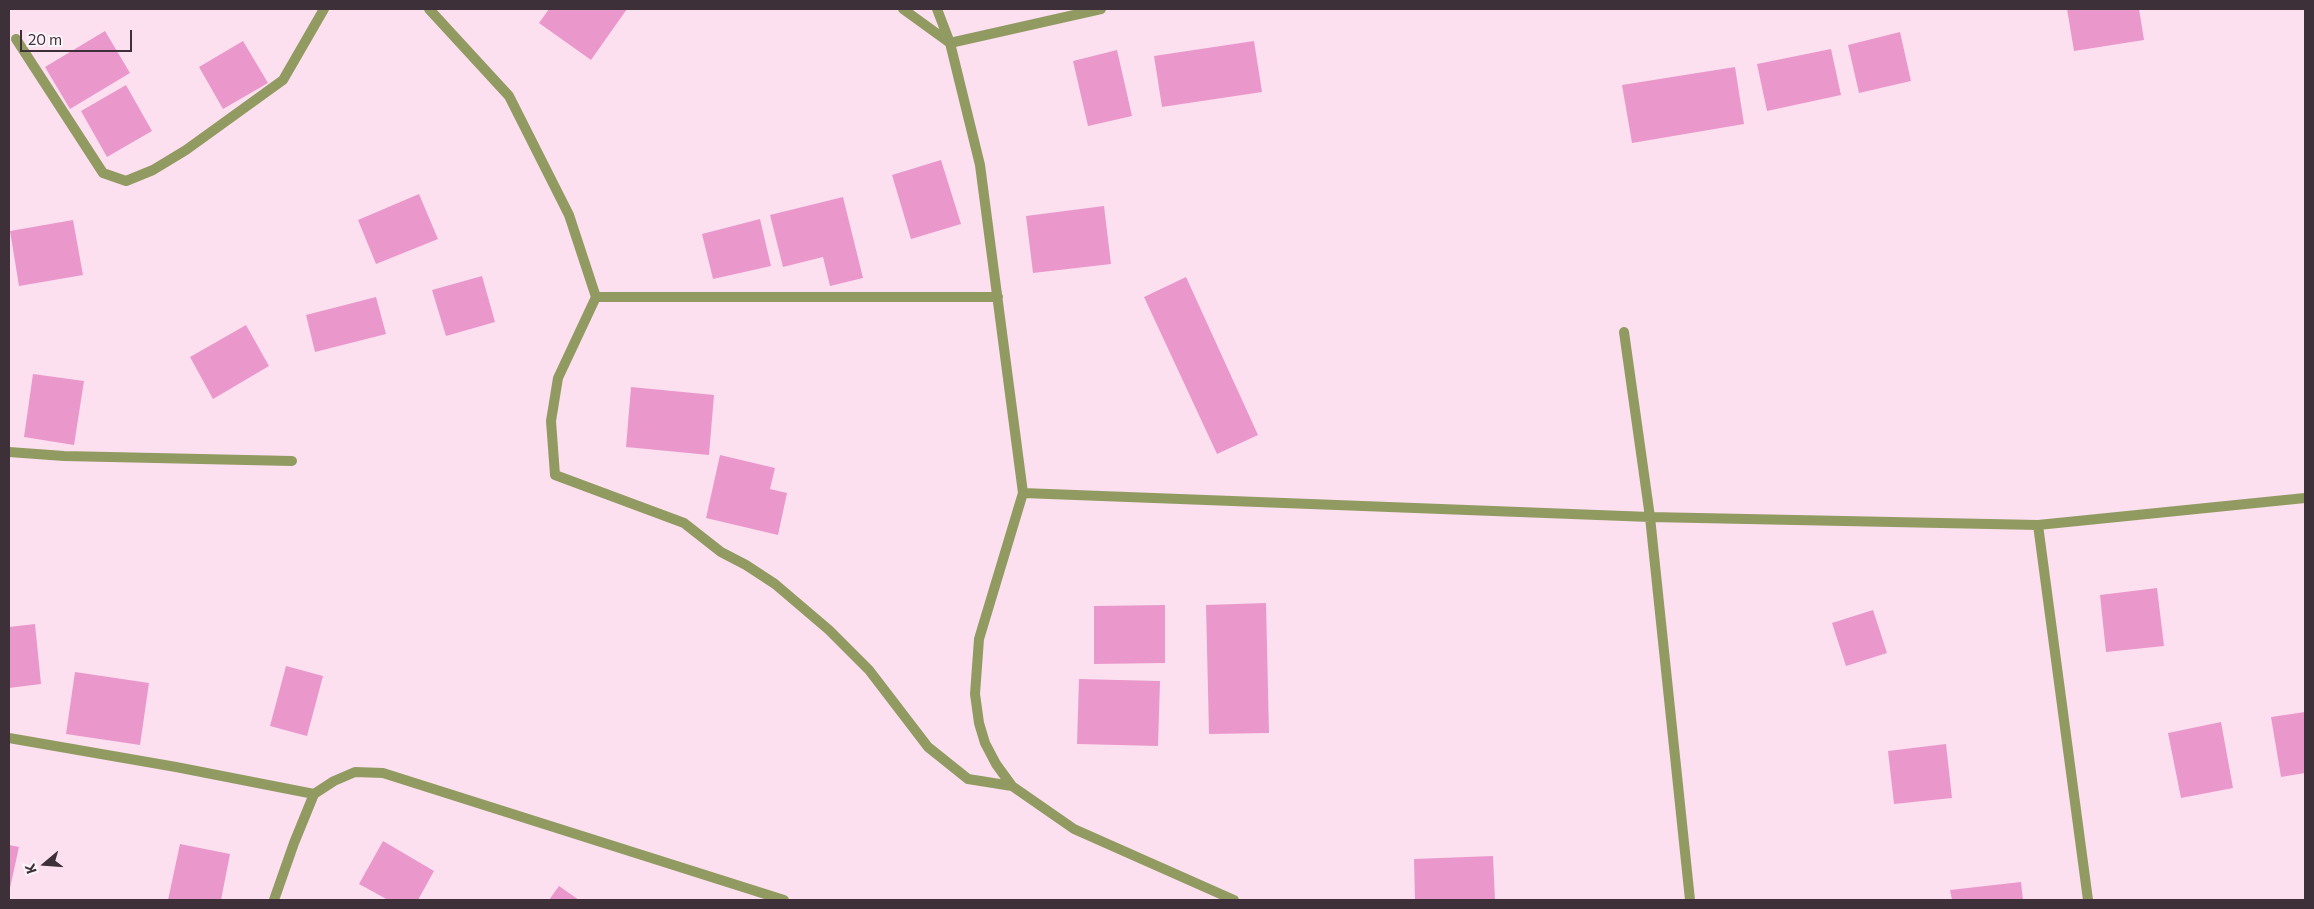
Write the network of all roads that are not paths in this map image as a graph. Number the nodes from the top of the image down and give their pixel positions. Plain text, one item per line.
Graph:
1 (324, 9) edge
2 (429, 9) edge
3 (903, 9) edge
4 (937, 9) edge
5 (1101, 9) edge
6 (16, 39) dead end
7 (950, 43) junction
8 (596, 297) junction
9 (998, 297) junction
10 (1624, 332) dead end
11 (9, 452) edge
12 (292, 461) dead end
13 (1023, 494) junction
14 (2305, 498) edge
15 (1650, 517) junction
16 (2038, 525) junction
17 (9, 738) edge
18 (1012, 786) junction
19 (314, 794) junction
20 (274, 900) edge
21 (784, 900) edge
22 (1234, 900) edge
23 (1690, 900) edge
24 (2088, 900) edge

1 - 6 street
2 - 8 street
3 - 7 street
4 - 7 street
5 - 7 street
7 - 9 street
8 - 9 street
8 - 18 street
9 - 13 street
10 - 15 street
11 - 12 street
13 - 15 street
13 - 18 street
14 - 16 street
15 - 16 street
15 - 23 street
16 - 24 street
17 - 19 street
18 - 22 street
19 - 20 street
19 - 21 street

